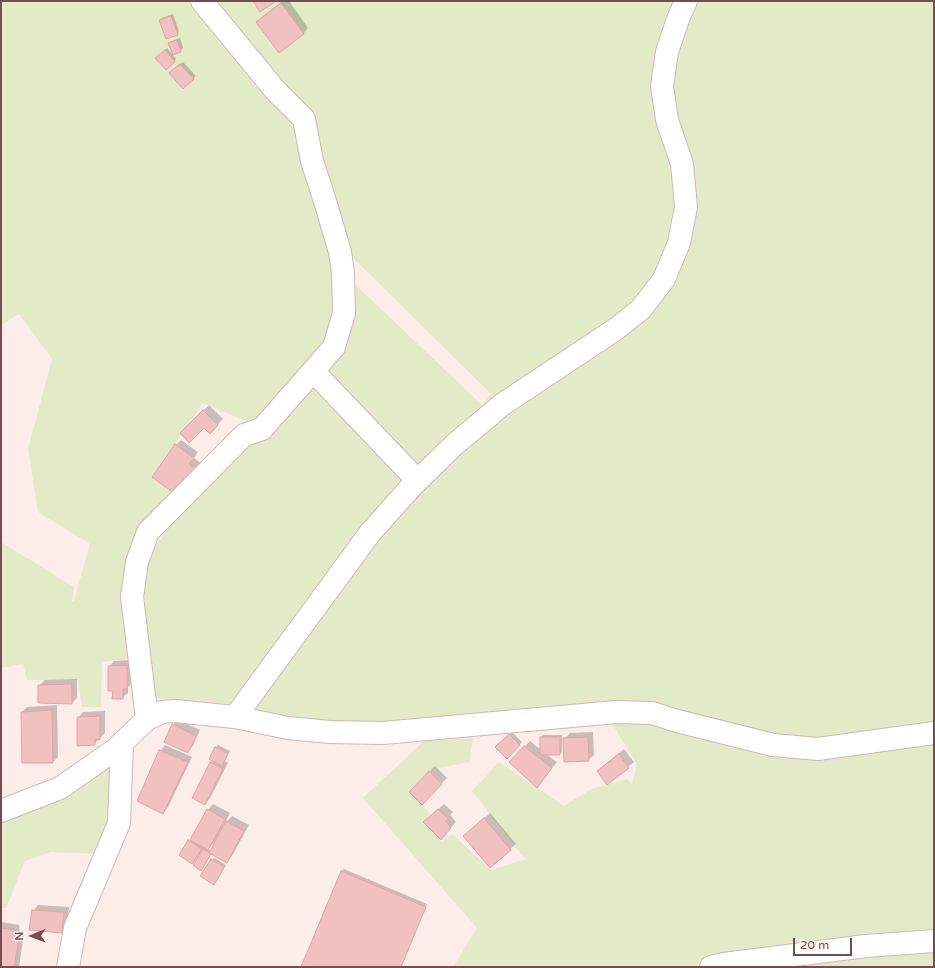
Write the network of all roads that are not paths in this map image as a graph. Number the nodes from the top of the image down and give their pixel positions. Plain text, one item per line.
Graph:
1 (202, 1) edge
2 (686, 1) edge
3 (313, 371) junction
4 (417, 480) junction
5 (235, 717) junction
6 (147, 719) junction
7 (934, 732) edge
8 (122, 743) junction
9 (1, 811) edge
10 (934, 942) edge
11 (68, 967) edge
12 (711, 967) edge

1 - 3 street
2 - 4 street
3 - 4 street
3 - 6 street
4 - 5 street
5 - 6 street
5 - 7 street
6 - 8 street
8 - 9 street
8 - 11 street
10 - 12 street

